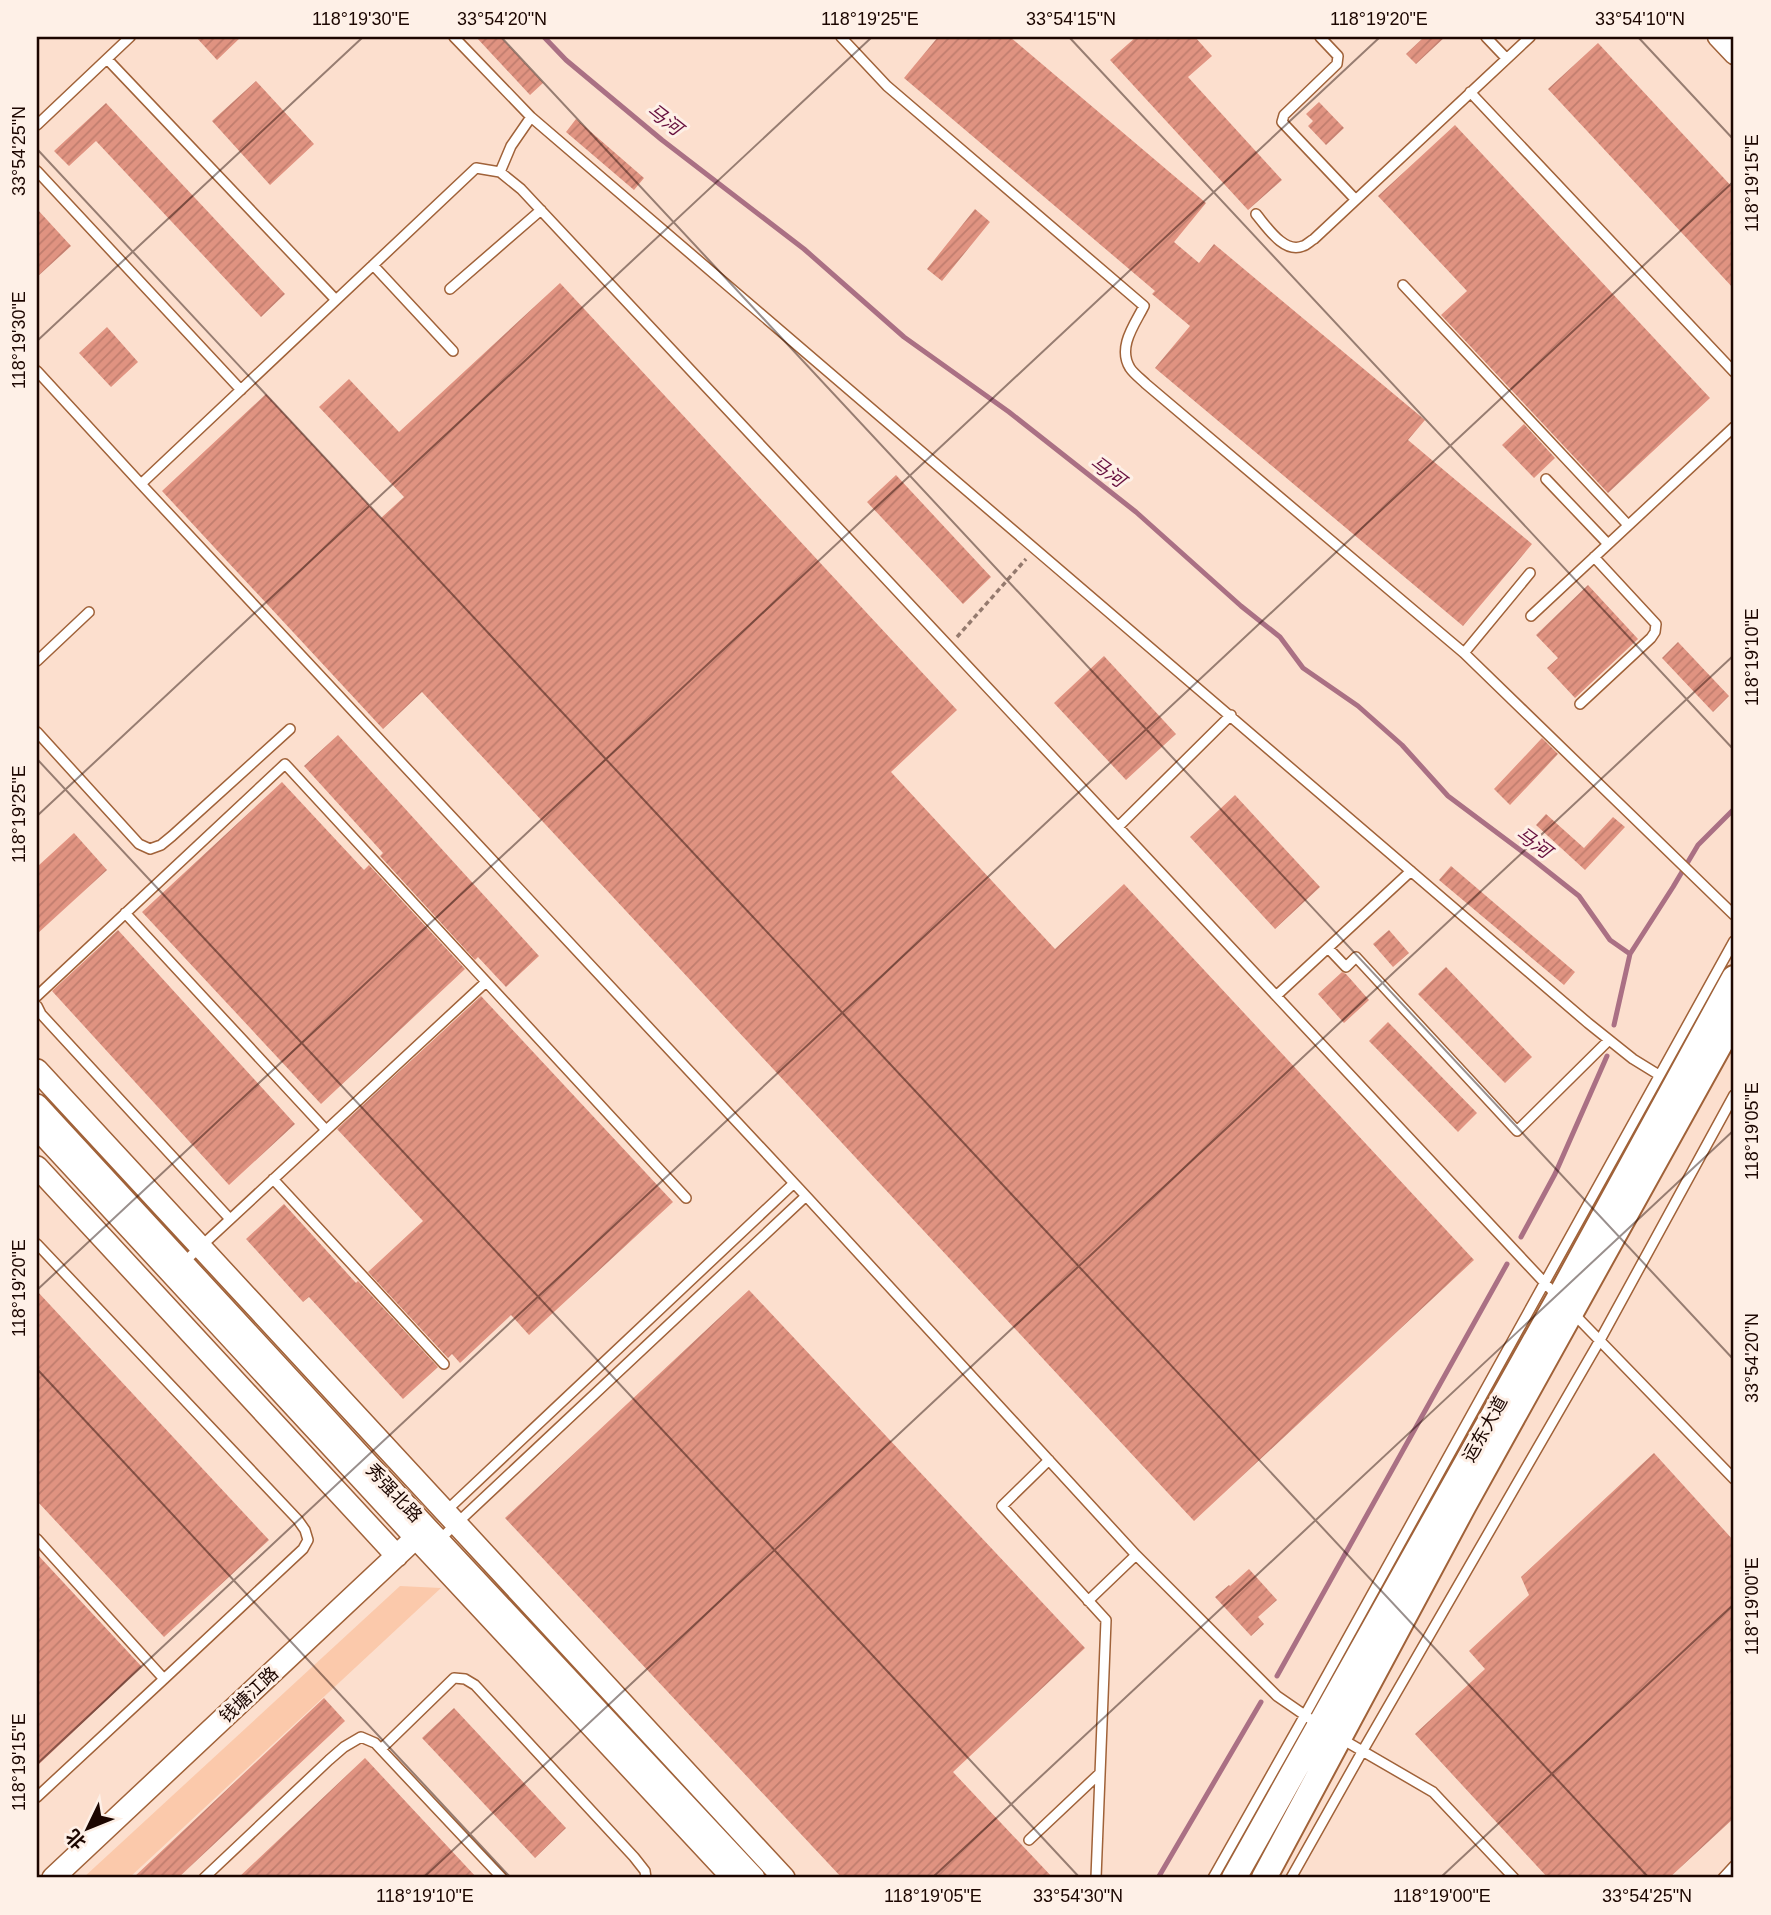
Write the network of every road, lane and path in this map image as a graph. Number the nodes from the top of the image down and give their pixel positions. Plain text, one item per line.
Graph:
1 (130, 37) edge
2 (454, 37) edge
3 (841, 37) edge
4 (1320, 37) edge
5 (1486, 37) edge
6 (1530, 37) edge
7 (1717, 37) edge
8 (1734, 55) edge
9 (1506, 58) junction
10 (107, 59) junction
11 (1470, 92) junction
12 (531, 117) junction
13 (37, 125) edge
14 (37, 171) edge
15 (500, 172) junction
16 (1355, 199) junction
17 (541, 210) junction
18 (1256, 215) dead end
19 (373, 265) junction
20 (1403, 285) dead end
21 (450, 289) dead end
22 (336, 300) junction
23 (453, 351) dead end
24 (37, 371) edge
25 (1734, 372) edge
26 (241, 390) junction
27 (1734, 427) edge
28 (1546, 479) dead end
29 (141, 484) junction
30 (1628, 525) junction
31 (1608, 544) junction
32 (1036, 548) junction
33 (1594, 557) junction
34 (1530, 573) dead end
35 (89, 612) dead end
36 (1531, 616) dead end
37 (948, 646) junction
38 (1464, 653) junction
39 (37, 661) edge
40 (1580, 704) dead end
41 (1231, 715) junction
42 (290, 729) dead end
43 (37, 732) edge
44 (1118, 827) junction
45 (1411, 871) junction
46 (125, 913) junction
47 (1734, 915) edge
48 (1734, 941) edge
49 (1328, 948) junction
50 (1734, 978) edge
51 (486, 982) junction
52 (37, 996) edge
53 (1276, 996) junction
54 (37, 1006) edge
55 (1734, 1019) edge
56 (1609, 1040) junction
57 (37, 1070) edge
58 (1659, 1075) junction
59 (1734, 1095) edge
60 (37, 1105) edge
61 (37, 1128) edge
62 (326, 1130) junction
63 (37, 1167) edge
64 (273, 1179) junction
65 (794, 1183) junction
66 (806, 1196) junction
67 (686, 1198) dead end
68 (230, 1219) junction
69 (37, 1244) edge
70 (201, 1247) junction
71 (177, 1269) junction
72 (1558, 1297) junction
73 (1600, 1340) junction
74 (444, 1364) dead end
75 (1049, 1460) junction
76 (1734, 1479) edge
77 (450, 1518) junction
78 (37, 1539) edge
79 (427, 1539) junction
80 (1136, 1555) junction
81 (397, 1556) junction
82 (1088, 1601) junction
83 (164, 1679) junction
84 (1321, 1726) junction
85 (381, 1749) junction
86 (1362, 1752) junction
87 (1100, 1773) junction
88 (38, 1794) edge
89 (1029, 1840) dead end
90 (1734, 1866) edge
91 (53, 1878) edge
92 (204, 1878) edge
93 (502, 1878) edge
94 (646, 1878) edge
95 (733, 1878) edge
96 (754, 1878) edge
97 (784, 1878) edge
98 (1096, 1878) edge
99 (1213, 1878) edge
100 (1234, 1878) edge
101 (1264, 1878) edge
102 (1292, 1878) edge
103 (1514, 1878) edge
104 (1723, 1878) edge

1 - 10 lane
2 - 12 lane
3 - 38 lane
4 - 16 lane
5 - 9 lane
6 - 9 lane
7 - 8 street
9 - 11 lane
10 - 13 lane
10 - 22 lane
11 - 16 lane
11 - 25 lane
12 - 15 lane
12 - 32 lane
14 - 26 lane
15 - 17 lane
15 - 19 lane
16 - 18 lane
17 - 21 lane
17 - 37 lane
19 - 22 lane
19 - 23 lane
20 - 30 lane
22 - 26 lane
24 - 29 lane
26 - 29 lane
27 - 30 lane
28 - 31 lane
29 - 65 lane
30 - 31 lane
31 - 33 lane
32 - 37 path
32 - 41 lane
33 - 36 lane
33 - 40 lane
34 - 38 lane
35 - 39 lane
37 - 44 lane
38 - 47 lane
41 - 44 lane
41 - 45 lane
42 - 43 lane
44 - 53 lane
45 - 49 lane
45 - 56 lane
46 - 51 lane
46 - 52 lane
46 - 62 lane
48 - 58 lane
49 - 53 lane
49 - 56 lane
50 - 72 main road, 运东大道
51 - 62 lane
51 - 67 lane
53 - 72 lane
54 - 68 lane
55 - 72 main road, 运东大道
56 - 58 lane
57 - 70 street
58 - 72 lane
59 - 73 lane
60 - 71 street, 秀强北路
61 - 71 street, 秀强北路
62 - 64 lane
63 - 81 street
64 - 68 lane
64 - 74 lane
65 - 66 lane
65 - 77 lane
66 - 75 lane
66 - 77 lane
68 - 70 lane
69 - 83 lane
70 - 71 lane
70 - 77 street
71 - 79 street, 秀强北路
72 - 73 lane
72 - 84 main road, 运东大道
72 - 84 lane
73 - 76 lane
73 - 86 lane
75 - 80 lane
75 - 82 lane
77 - 79 street, 钱塘江路
77 - 97 street
78 - 83 lane
79 - 81 street, 钱塘江路
79 - 95 street, 秀强北路
79 - 96 street, 秀强北路
80 - 82 lane
80 - 84 lane
81 - 91 street, 钱塘江路
82 - 87 lane
83 - 88 lane
84 - 86 lane
84 - 99 lane
84 - 100 main road, 运东大道
84 - 101 main road, 运东大道
85 - 92 lane
85 - 93 lane
85 - 94 lane
86 - 102 lane
86 - 103 lane
87 - 89 lane
87 - 98 lane
90 - 104 lane

